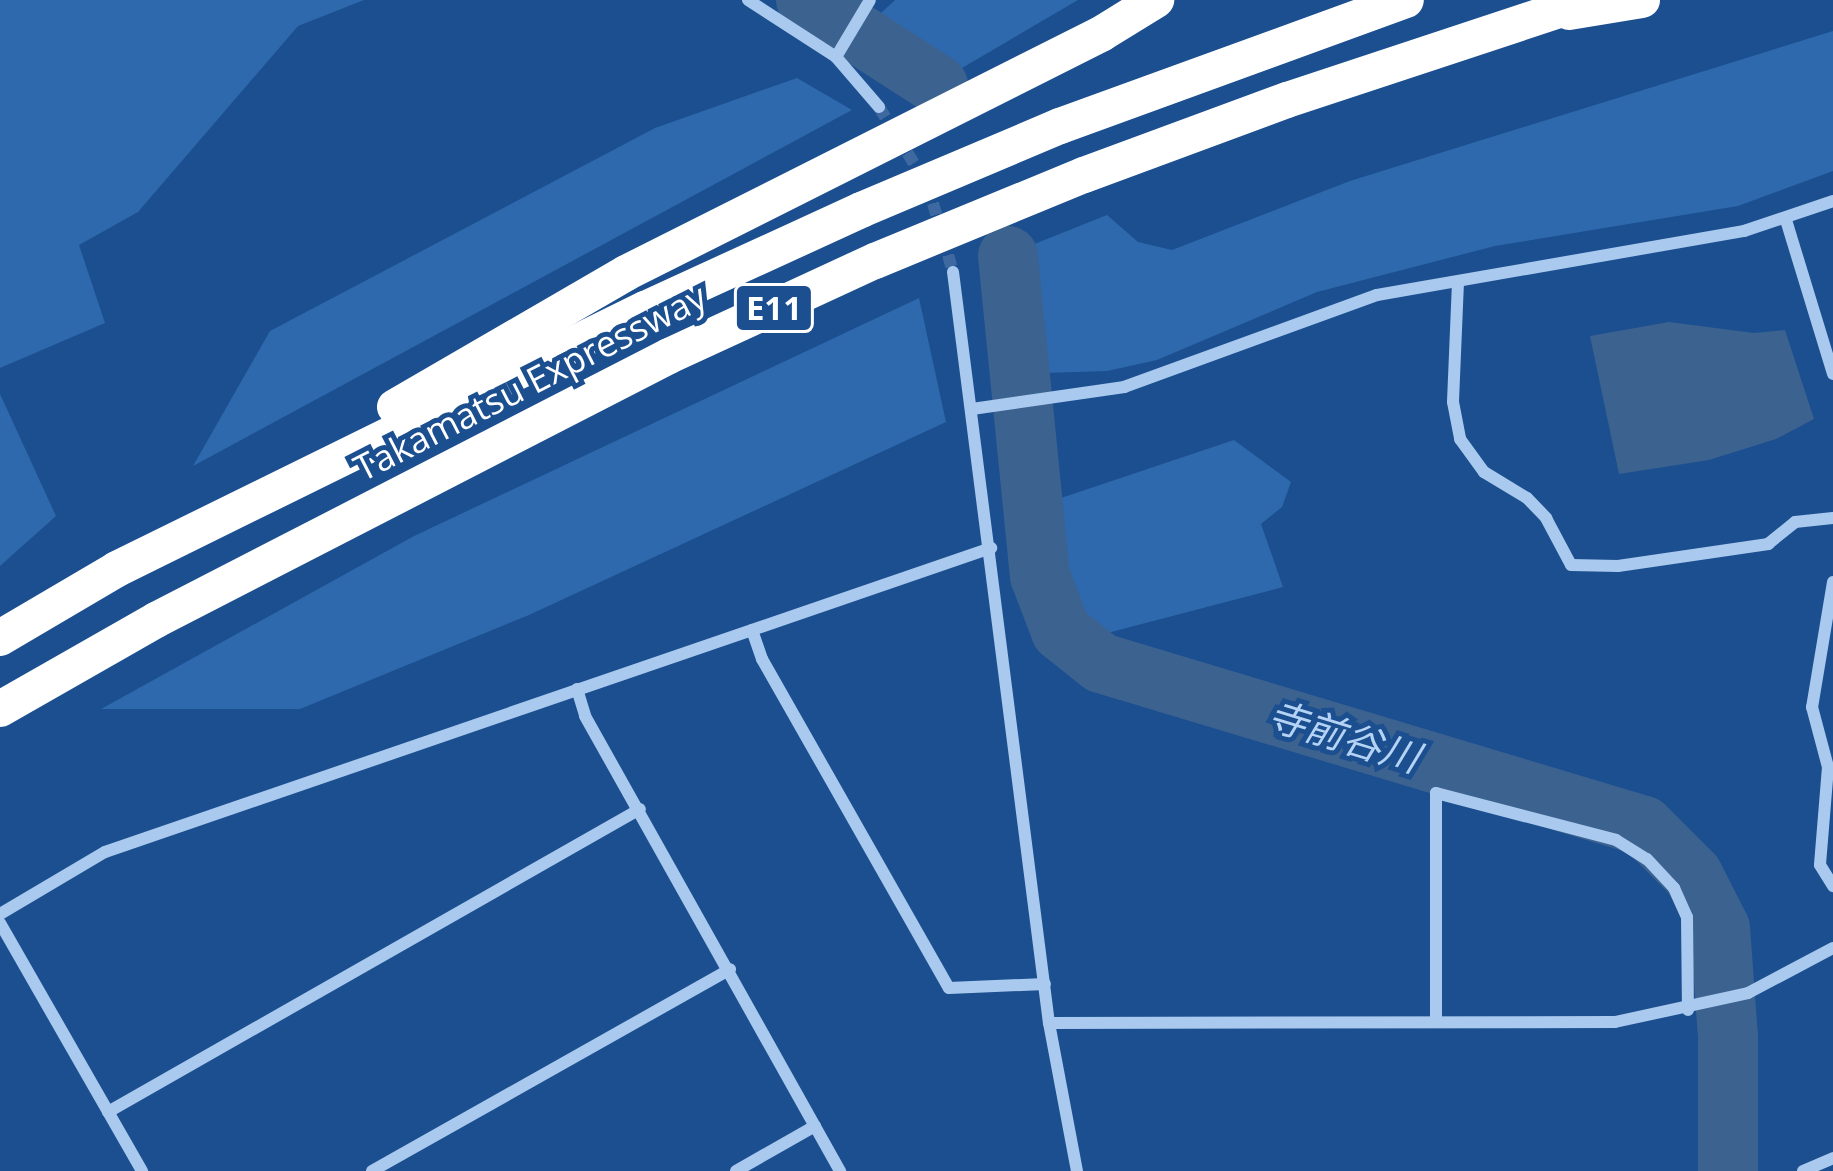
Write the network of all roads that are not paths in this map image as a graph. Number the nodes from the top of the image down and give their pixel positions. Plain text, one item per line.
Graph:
1 (748, 0) edge
2 (870, 0) edge
3 (1156, 0) edge
4 (1406, 0) edge
5 (1589, 0) edge
6 (1642, 0) edge
7 (1529, 18) junction
8 (838, 51) junction
9 (879, 106) tunnel mouth
10 (1833, 201) edge
11 (1786, 220) junction
12 (953, 272) tunnel mouth
13 (1458, 282) junction
14 (1833, 374) edge
15 (972, 409) junction
16 (1833, 518) edge
17 (991, 548) junction
18 (117, 569) junction
19 (1833, 582) edge
20 (752, 630) junction
21 (0, 638) edge
22 (577, 689) junction
23 (0, 709) edge
24 (1833, 725) edge
25 (1818, 730) junction
26 (640, 808) junction
27 (1833, 886) edge
28 (0, 918) edge
29 (1833, 948) edge
30 (730, 968) junction
31 (1045, 984) junction
32 (1688, 1010) junction
33 (1436, 1021) junction
34 (1048, 1023) junction
35 (108, 1112) junction
36 (815, 1126) junction
37 (1833, 1158) edge
38 (142, 1171) edge
39 (371, 1171) edge
40 (736, 1171) edge
41 (840, 1171) edge
42 (1077, 1171) edge
43 (1803, 1171) edge

1 - 8 street
2 - 8 street
3 - 18 highway
4 - 18 highway, Takamatsu Expressway / E11
5 - 7 highway, Takamatsu Expressway / E11
6 - 7 highway
7 - 23 highway, Takamatsu Expressway / E11
8 - 9 street
10 - 11 street
11 - 13 street
11 - 14 street
12 - 15 street
13 - 15 street
13 - 16 street
15 - 17 street
17 - 20 street
17 - 31 street
18 - 21 highway, Takamatsu Expressway / E11
19 - 25 street
20 - 22 street
20 - 31 street
22 - 26 street
22 - 28 street
24 - 25 street
25 - 27 street
26 - 30 street
26 - 35 street
28 - 35 street
29 - 32 street
30 - 36 street
30 - 39 street
31 - 34 street
32 - 33 street
32 - 33 street
33 - 34 street
34 - 42 street
35 - 38 street
36 - 40 street
36 - 41 street
37 - 43 street

